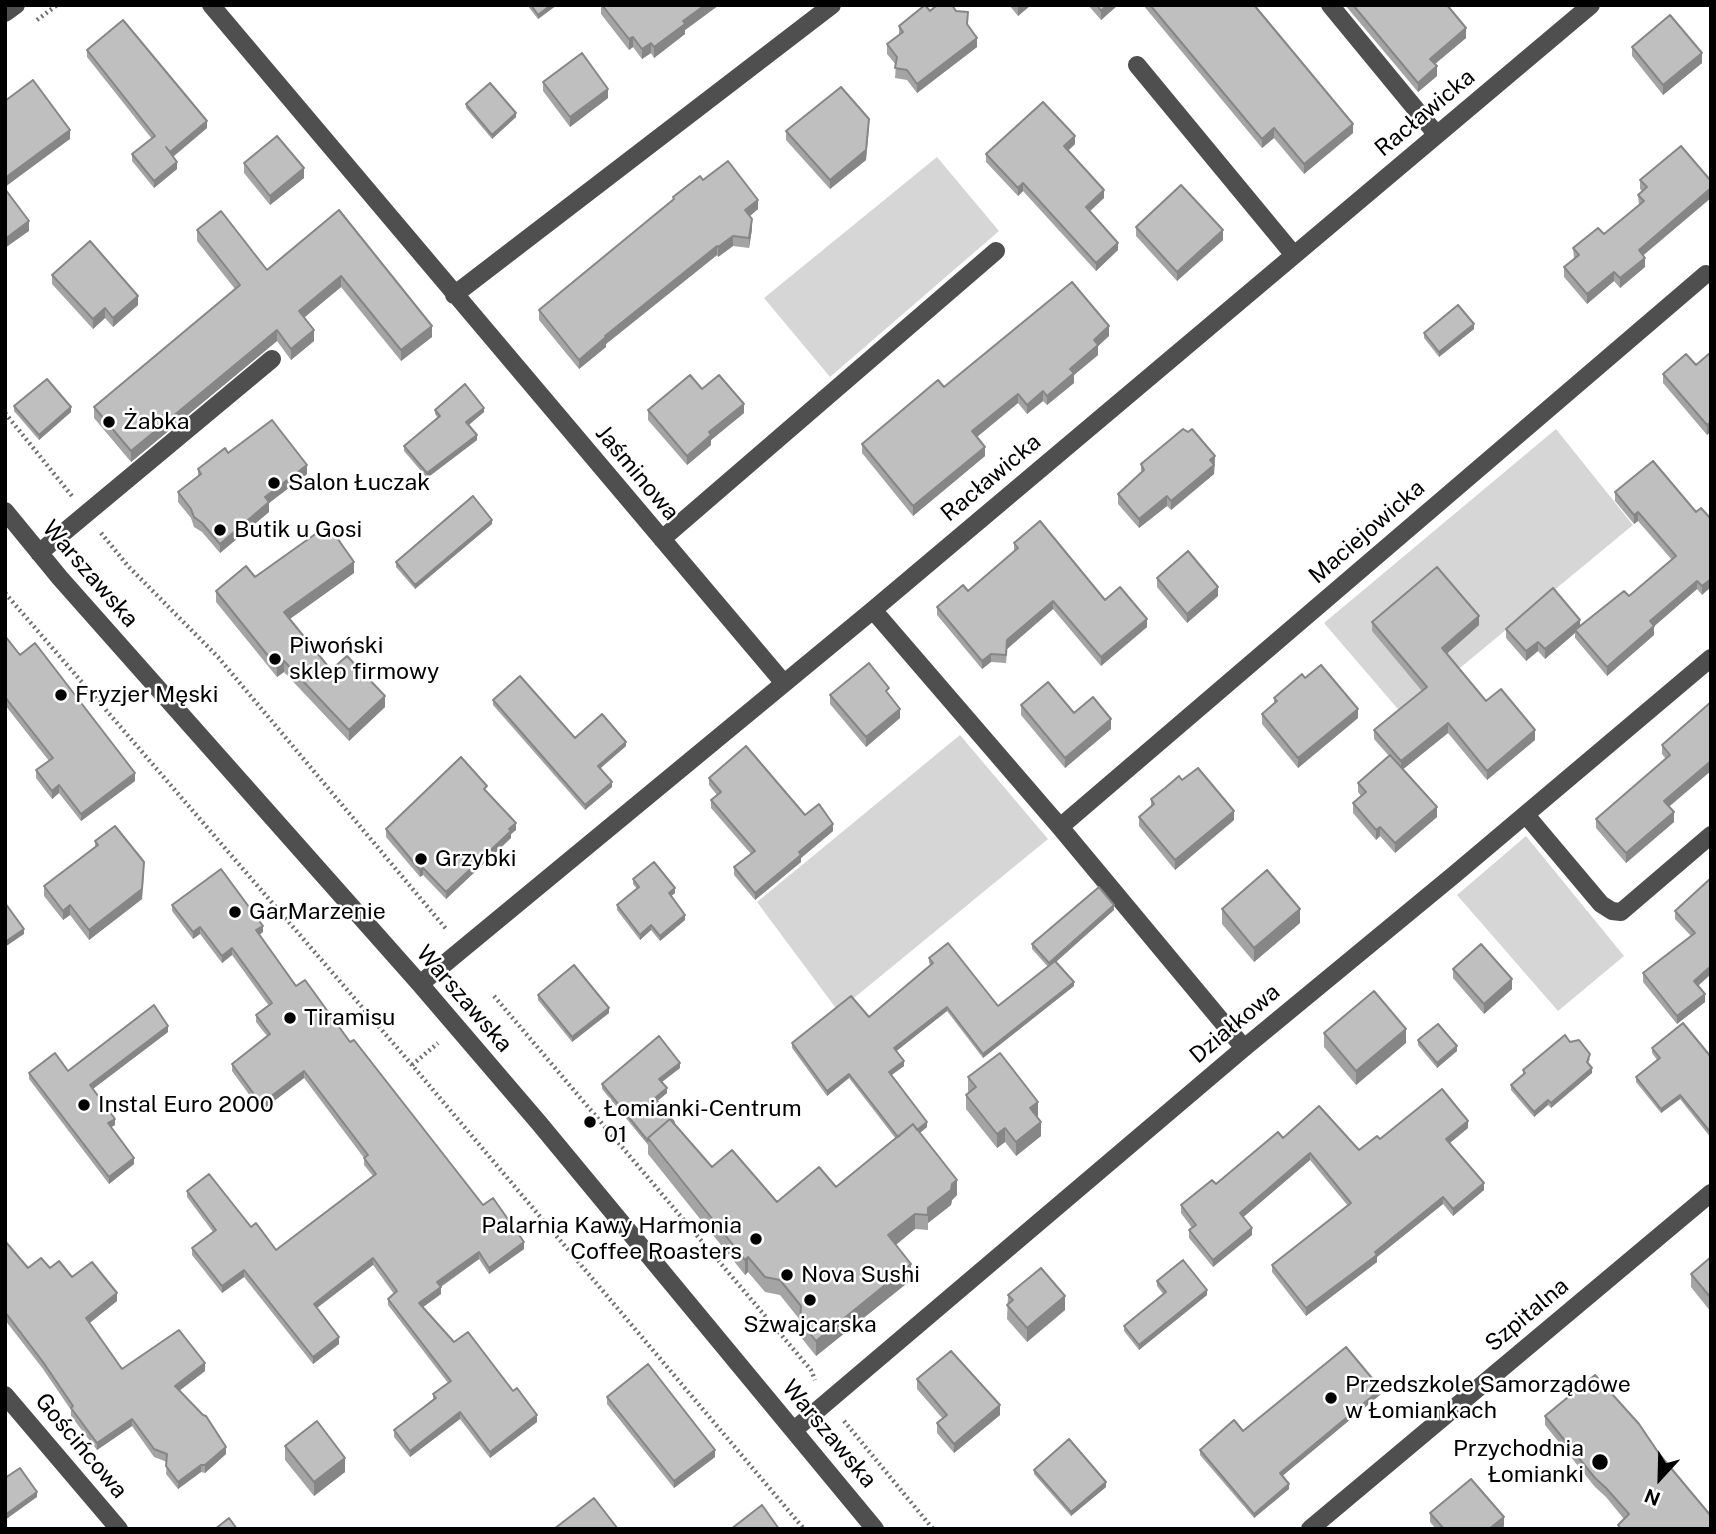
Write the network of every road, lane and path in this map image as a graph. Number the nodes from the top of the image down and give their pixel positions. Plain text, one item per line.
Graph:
1 (16, 5) edge
2 (211, 5) edge
3 (832, 5) edge
4 (1330, 5) edge
5 (1591, 5) edge
6 (5, 13) edge
7 (1137, 65) dead end
8 (1437, 135) junction
9 (996, 251) dead end
10 (1294, 255) junction
11 (1706, 274) dead end
12 (454, 295) junction
13 (272, 359) dead end
14 (5, 413) edge
15 (5, 511) edge
16 (86, 514) junction
17 (662, 539) junction
18 (40, 553) junction
19 (5, 593) edge
20 (873, 610) junction
21 (1711, 658) edge
22 (783, 682) junction
23 (1526, 815) junction
24 (1060, 827) junction
25 (1711, 835) edge
26 (447, 930) dead end
27 (420, 984) junction
28 (494, 996) dead end
29 (441, 1040) dead end
30 (1244, 1048) junction
31 (412, 1065) junction
32 (1711, 1193) edge
33 (816, 1382) dead end
34 (5, 1395) edge
35 (842, 1419) dead end
36 (794, 1430) junction
37 (119, 1529) edge
38 (804, 1529) edge
39 (875, 1529) edge
40 (933, 1529) edge
41 (1310, 1529) edge

1 - 6 street
2 - 12 street, Jaśminowa
3 - 12 street
4 - 8 street
5 - 8 street, Racławicka
7 - 10 street
8 - 10 street, Racławicka
9 - 17 street
10 - 20 street, Racławicka
11 - 24 street, Maciejowicka
12 - 17 street, Jaśminowa
13 - 16 street
14 - 16 path
15 - 18 street, Warszawska
16 - 18 street
16 - 26 path
17 - 22 street, Jaśminowa
18 - 27 street, Warszawska
19 - 31 path
20 - 22 street, Racławicka
20 - 24 street
21 - 23 street, Działkowa
22 - 27 street, Racławicka
23 - 25 street
23 - 30 street, Działkowa
24 - 30 street
27 - 36 street, Warszawska
28 - 33 path
29 - 31 path
30 - 36 street, Działkowa
31 - 38 path
32 - 41 street, Szpitalna
34 - 37 street, Gościńcowa
35 - 40 path
36 - 39 street, Warszawska

